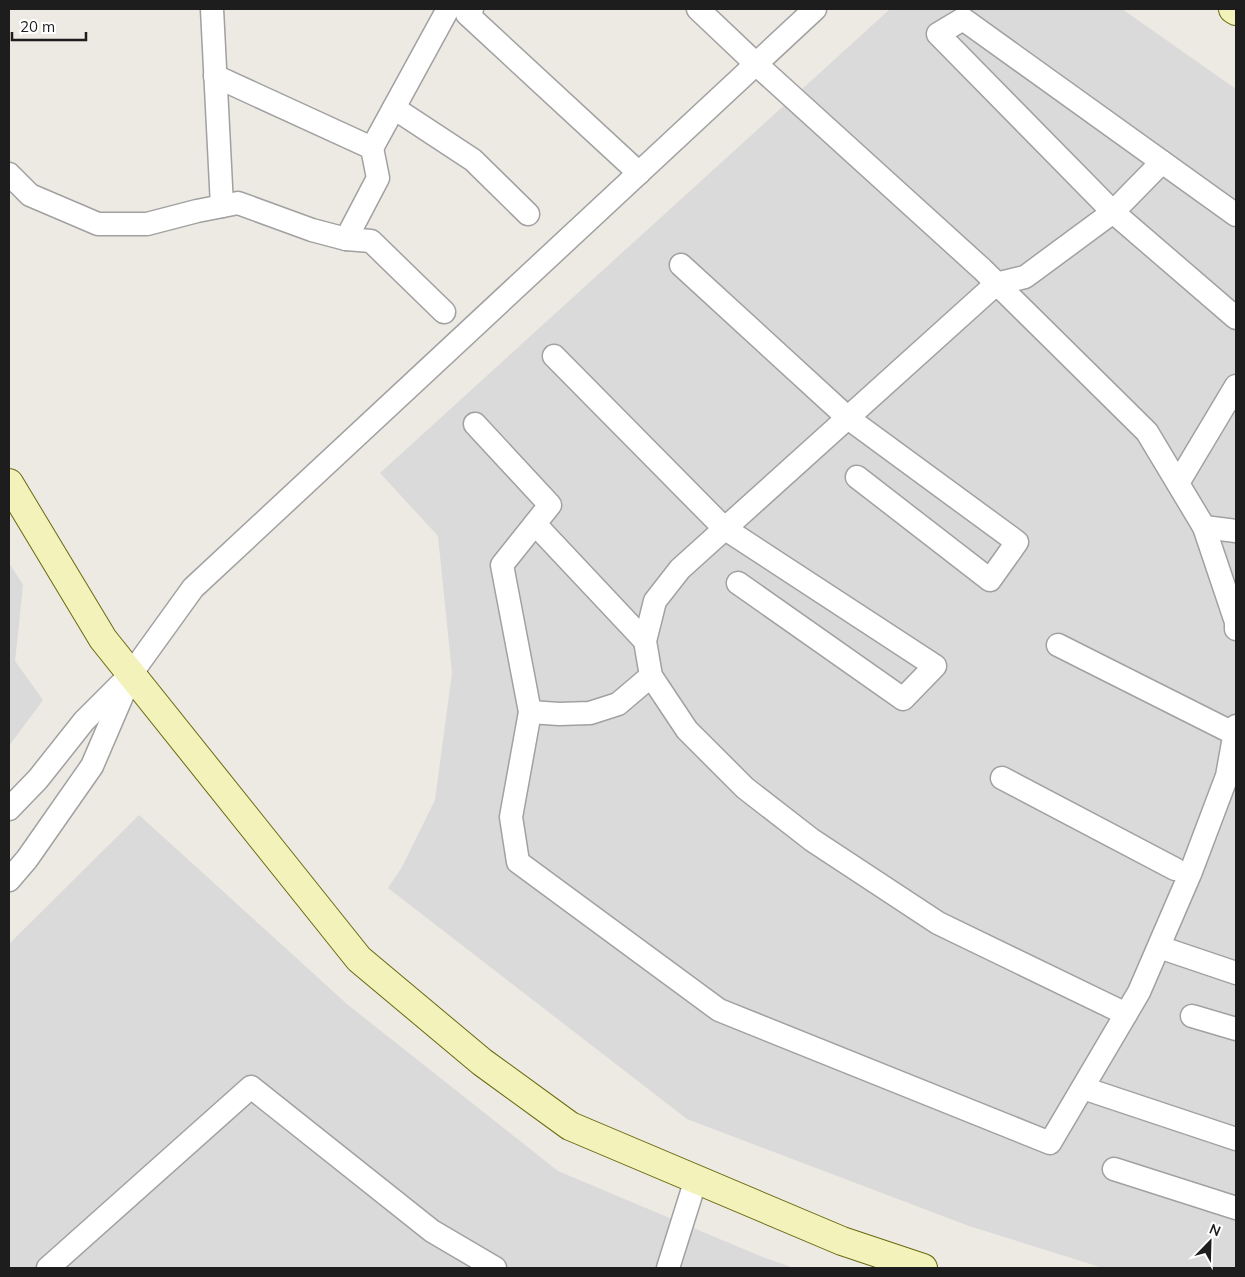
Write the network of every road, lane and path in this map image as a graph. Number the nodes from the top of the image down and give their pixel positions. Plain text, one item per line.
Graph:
1 (212, 9) edge
2 (698, 9) edge
3 (815, 9) edge
4 (1233, 9) edge
5 (461, 10) edge
6 (1236, 11) edge
7 (756, 64) junction
8 (215, 76) junction
9 (394, 108) junction
10 (372, 148) junction
11 (1162, 162) junction
12 (639, 173) junction
13 (9, 174) edge
14 (222, 206) junction
15 (1113, 212) junction
16 (528, 214) dead end
17 (1236, 215) edge
18 (346, 238) junction
19 (681, 265) dead end
20 (996, 284) junction
21 (444, 312) dead end
22 (1236, 318) edge
23 (554, 356) dead end
24 (1236, 386) edge
25 (848, 418) junction
26 (476, 424) dead end
27 (857, 477) dead end
28 (9, 483) edge
29 (1178, 483) junction
30 (534, 524) junction
31 (1204, 527) junction
32 (724, 528) junction
33 (1236, 530) edge
34 (738, 583) dead end
35 (1236, 629) edge
36 (645, 641) junction
37 (1058, 645) dead end
38 (131, 674) junction
39 (650, 676) junction
40 (530, 712) junction
41 (1236, 730) edge
42 (1002, 778) dead end
43 (1227, 802) edge
44 (9, 809) edge
45 (1175, 869) dead end
46 (9, 880) edge
47 (1159, 947) junction
48 (1236, 973) edge
49 (1126, 1014) junction
50 (1192, 1016) dead end
51 (1236, 1029) edge
52 (1083, 1088) junction
53 (1236, 1138) edge
54 (1114, 1169) dead end
55 (696, 1179) junction
56 (1236, 1208) edge
57 (48, 1268) edge
58 (495, 1268) edge
59 (668, 1268) edge
60 (923, 1268) edge

1 - 8 street
2 - 7 street
3 - 7 street
4 - 6 street
5 - 9 street
5 - 12 street
7 - 12 street
7 - 20 street
8 - 10 street
8 - 14 street
9 - 10 street
9 - 16 street
10 - 18 street
11 - 15 street
11 - 15 street
11 - 17 street
12 - 38 street
13 - 14 street
14 - 18 street
15 - 20 street
15 - 22 street
18 - 21 street
19 - 25 street
20 - 25 street
20 - 29 street
23 - 32 street
24 - 29 street
25 - 27 street
25 - 32 street
26 - 30 street
28 - 38 street
29 - 31 street
30 - 36 street
30 - 40 street
31 - 33 street
31 - 35 street
32 - 34 street
32 - 36 street
36 - 39 street
37 - 41 street
38 - 44 street
38 - 46 street
38 - 55 street
39 - 40 street
39 - 49 street
40 - 52 street
41 - 43 street
42 - 45 street
43 - 47 street
47 - 48 street
47 - 49 street
49 - 52 street
50 - 51 street
52 - 53 street
54 - 56 street
55 - 59 street
55 - 60 street
57 - 58 street

